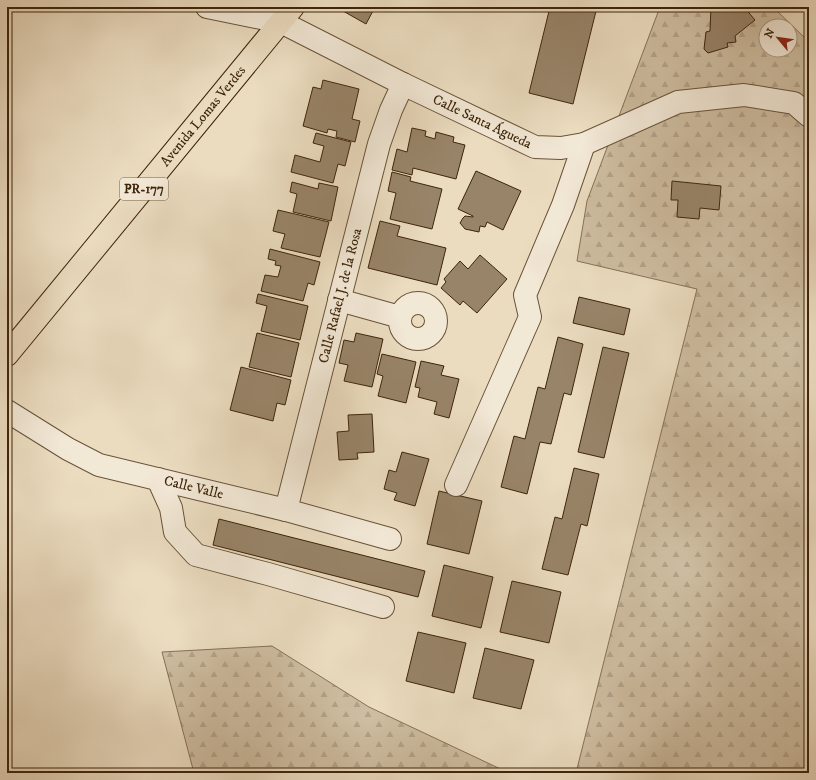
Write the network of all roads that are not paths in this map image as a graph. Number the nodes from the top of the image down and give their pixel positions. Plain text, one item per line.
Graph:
1 (207, 7) edge
2 (287, 14) edge
3 (403, 84) junction
4 (809, 116) edge
5 (584, 144) junction
6 (339, 300) junction
7 (400, 317) dead end
8 (7, 355) edge
9 (7, 411) edge
10 (158, 479) junction
11 (456, 486) dead end
12 (286, 510) junction
13 (390, 539) dead end
14 (383, 607) dead end

1 - 2 street, Calle Santa Águeda
2 - 3 street, Calle Santa Águeda
2 - 8 main road, Avenida Lomas Verdes / PR-177
3 - 5 street, Calle Santa Águeda
3 - 6 street, Calle Rafael J. de la Rosa
4 - 5 street, Calle Santa Águeda
5 - 11 street
6 - 7 street
6 - 12 street, Calle Rafael J. de la Rosa
9 - 10 street, Calle Valle
10 - 12 street, Calle Valle
10 - 14 street
12 - 13 street, Calle Valle

